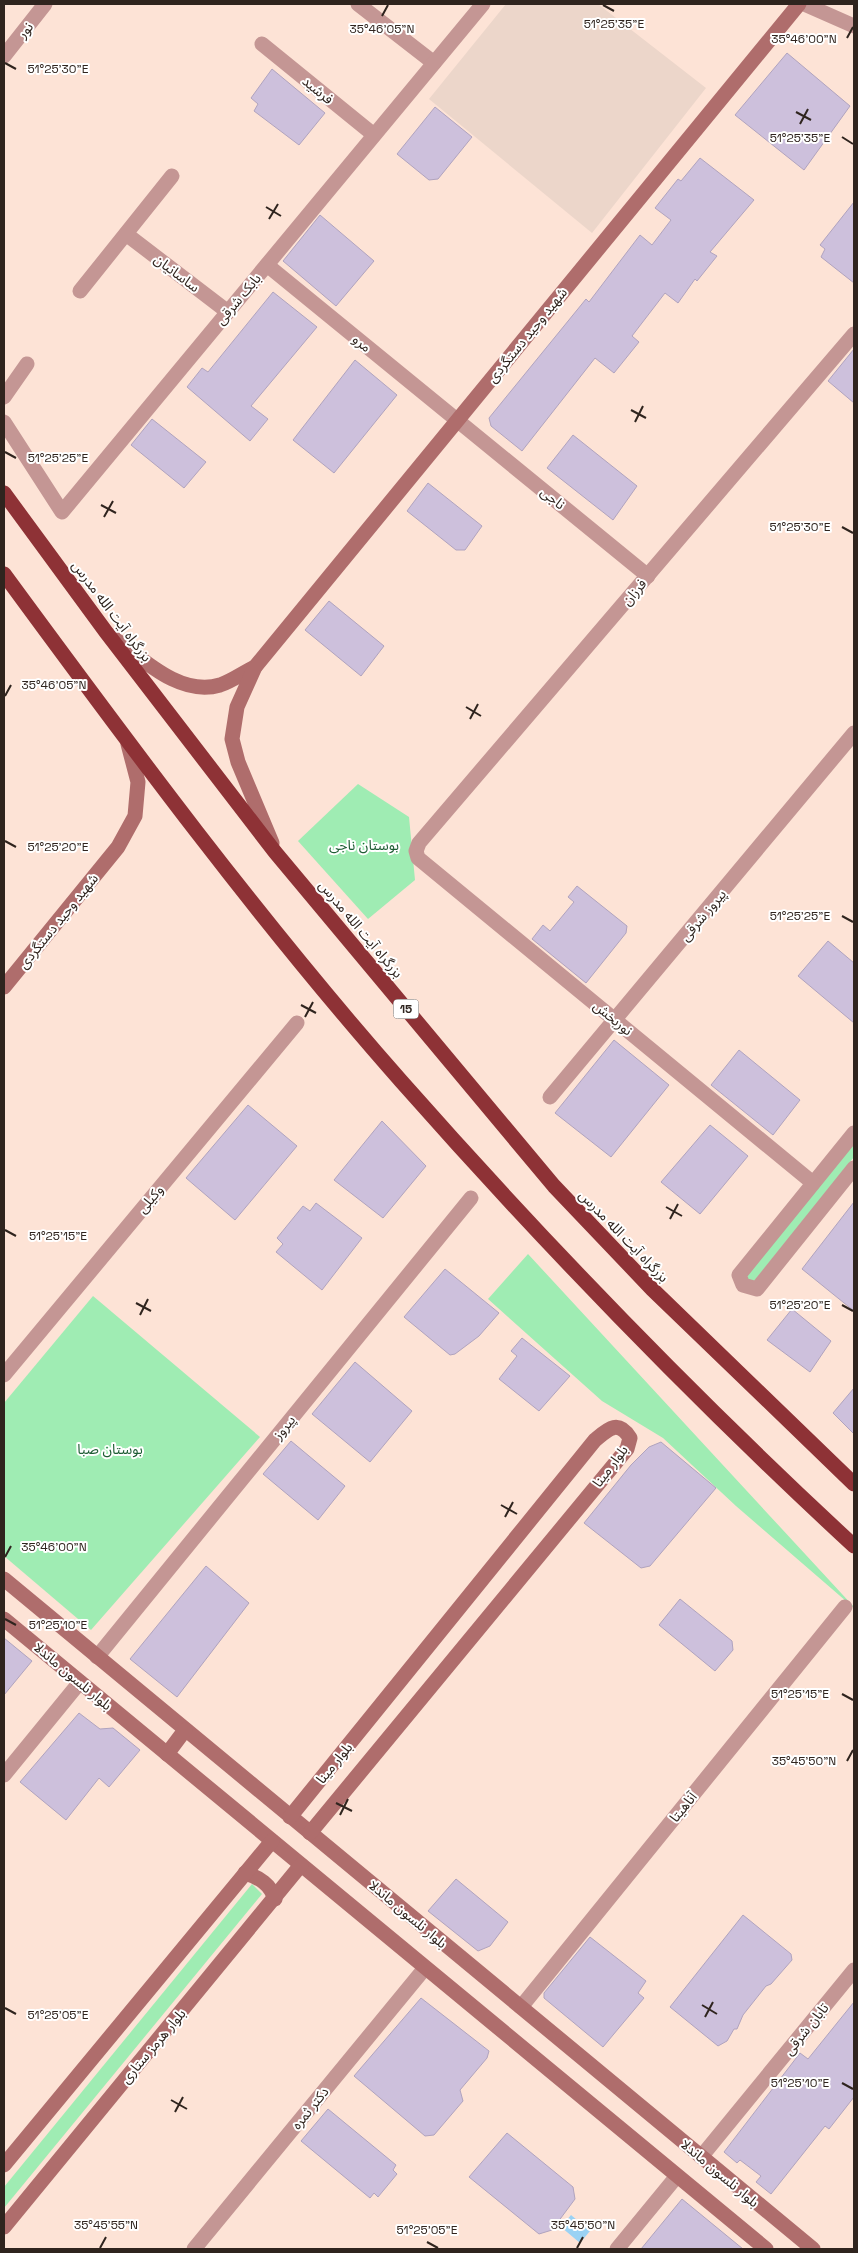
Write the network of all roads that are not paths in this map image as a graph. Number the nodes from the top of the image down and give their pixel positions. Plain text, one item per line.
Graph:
1 (45, 4) edge
2 (358, 4) edge
3 (483, 4) edge
4 (799, 4) edge
5 (804, 4) edge
6 (854, 26) edge
7 (262, 44) dead end
8 (4, 56) edge
9 (434, 63) junction
10 (374, 135) junction
11 (172, 176) dead end
12 (126, 234) junction
13 (267, 265) junction
14 (80, 291) dead end
15 (228, 312) junction
16 (854, 334) edge
17 (27, 364) dead end
18 (4, 396) edge
19 (457, 420) junction
20 (4, 422) edge
21 (4, 493) edge
22 (4, 574) edge
23 (648, 576) junction
24 (106, 632) junction
25 (255, 667) junction
26 (854, 733) edge
27 (128, 744) junction
28 (416, 851) joint
29 (275, 852) junction
30 (4, 987) edge
31 (615, 1020) junction
32 (297, 1023) dead end
33 (550, 1096) dead end
34 (854, 1133) edge
35 (854, 1168) edge
36 (813, 1183) junction
37 (472, 1198) dead end
38 (4, 1374) edge
39 (852, 1482) edge
40 (854, 1546) edge
41 (4, 1580) edge
42 (845, 1607) dead end
43 (4, 1619) edge
44 (97, 1657) junction
45 (80, 1682) junction
46 (185, 1730) junction
47 (167, 1754) junction
48 (4, 1775) edge
49 (308, 1795) junction
50 (327, 1811) junction
51 (290, 1817) junction
52 (310, 1832) junction
53 (272, 1841) junction
54 (301, 1865) junction
55 (245, 1873) junction
56 (274, 1899) junction
57 (425, 1968) junction
58 (854, 1970) edge
59 (521, 2007) junction
60 (701, 2157) junction
61 (4, 2165) edge
62 (677, 2176) junction
63 (4, 2227) edge
64 (194, 2249) edge
65 (618, 2249) edge
66 (766, 2249) edge
67 (813, 2249) edge

1 - 8 street, نور
2 - 9 street
3 - 9 street, بابک شرقی
4 - 19 main road, شهید وحید دستگردی
5 - 6 street
7 - 10 street, فرشید
9 - 10 street, بابک شرقی
10 - 13 street, بابک شرقی
11 - 12 street
12 - 14 street
12 - 15 street, ساسانیان
13 - 15 street, بابک شرقی
13 - 19 street, مرو
15 - 20 street, بابک شرقی
16 - 23 street, فرزان
17 - 18 street
19 - 23 street, ناجی
19 - 25 main road, شهید وحید دستگردی
21 - 24 highway, بزرگراه آیت الله مدرس / 15
22 - 27 highway
23 - 28 street, فرزان
24 - 25 main road, شهید وحید دستگردی
24 - 29 highway, بزرگراه آیت الله مدرس / 15
25 - 29 main road, شهید وحید دستگردی
26 - 31 street, پیروز شرقی
27 - 30 main road, شهید وحید دستگردی
27 - 40 highway
28 - 31 street, نوربخش
29 - 39 highway, بزرگراه آیت الله مدرس / 15
31 - 33 street, پیروز شرقی
31 - 36 street, نوربخش
32 - 38 street, وكيلی
34 - 36 street
35 - 36 street
37 - 44 street, پیروز
41 - 44 main road, بلوار نلسون ماندلا
42 - 59 street, آناهیتا
43 - 45 main road, بلوار نلسون ماندلا
44 - 46 main road, بلوار نلسون ماندلا
45 - 47 main road, بلوار نلسون ماندلا
45 - 48 street
46 - 47 main road
46 - 51 main road, بلوار نلسون ماندلا
47 - 53 main road, بلوار نلسون ماندلا
49 - 50 main road
49 - 50 main road, بلوار مینا
49 - 51 main road, بلوار مینا
50 - 52 main road, بلوار مینا
51 - 52 main road, بلوار نلسون ماندلا
52 - 59 main road, بلوار نلسون ماندلا
53 - 54 main road, بلوار نلسون ماندلا
53 - 55 main road
54 - 56 main road, بلوار هرمز ستاری
54 - 57 main road, بلوار نلسون ماندلا
55 - 56 main road
55 - 61 main road
56 - 63 main road, بلوار هرمز ستاری
57 - 62 main road, بلوار نلسون ماندلا
57 - 64 street, دکتر ثمره
58 - 60 street, تابان شرقی
59 - 60 main road, بلوار نلسون ماندلا
60 - 67 main road, بلوار نلسون ماندلا
62 - 65 street
62 - 66 main road, بلوار نلسون ماندلا

